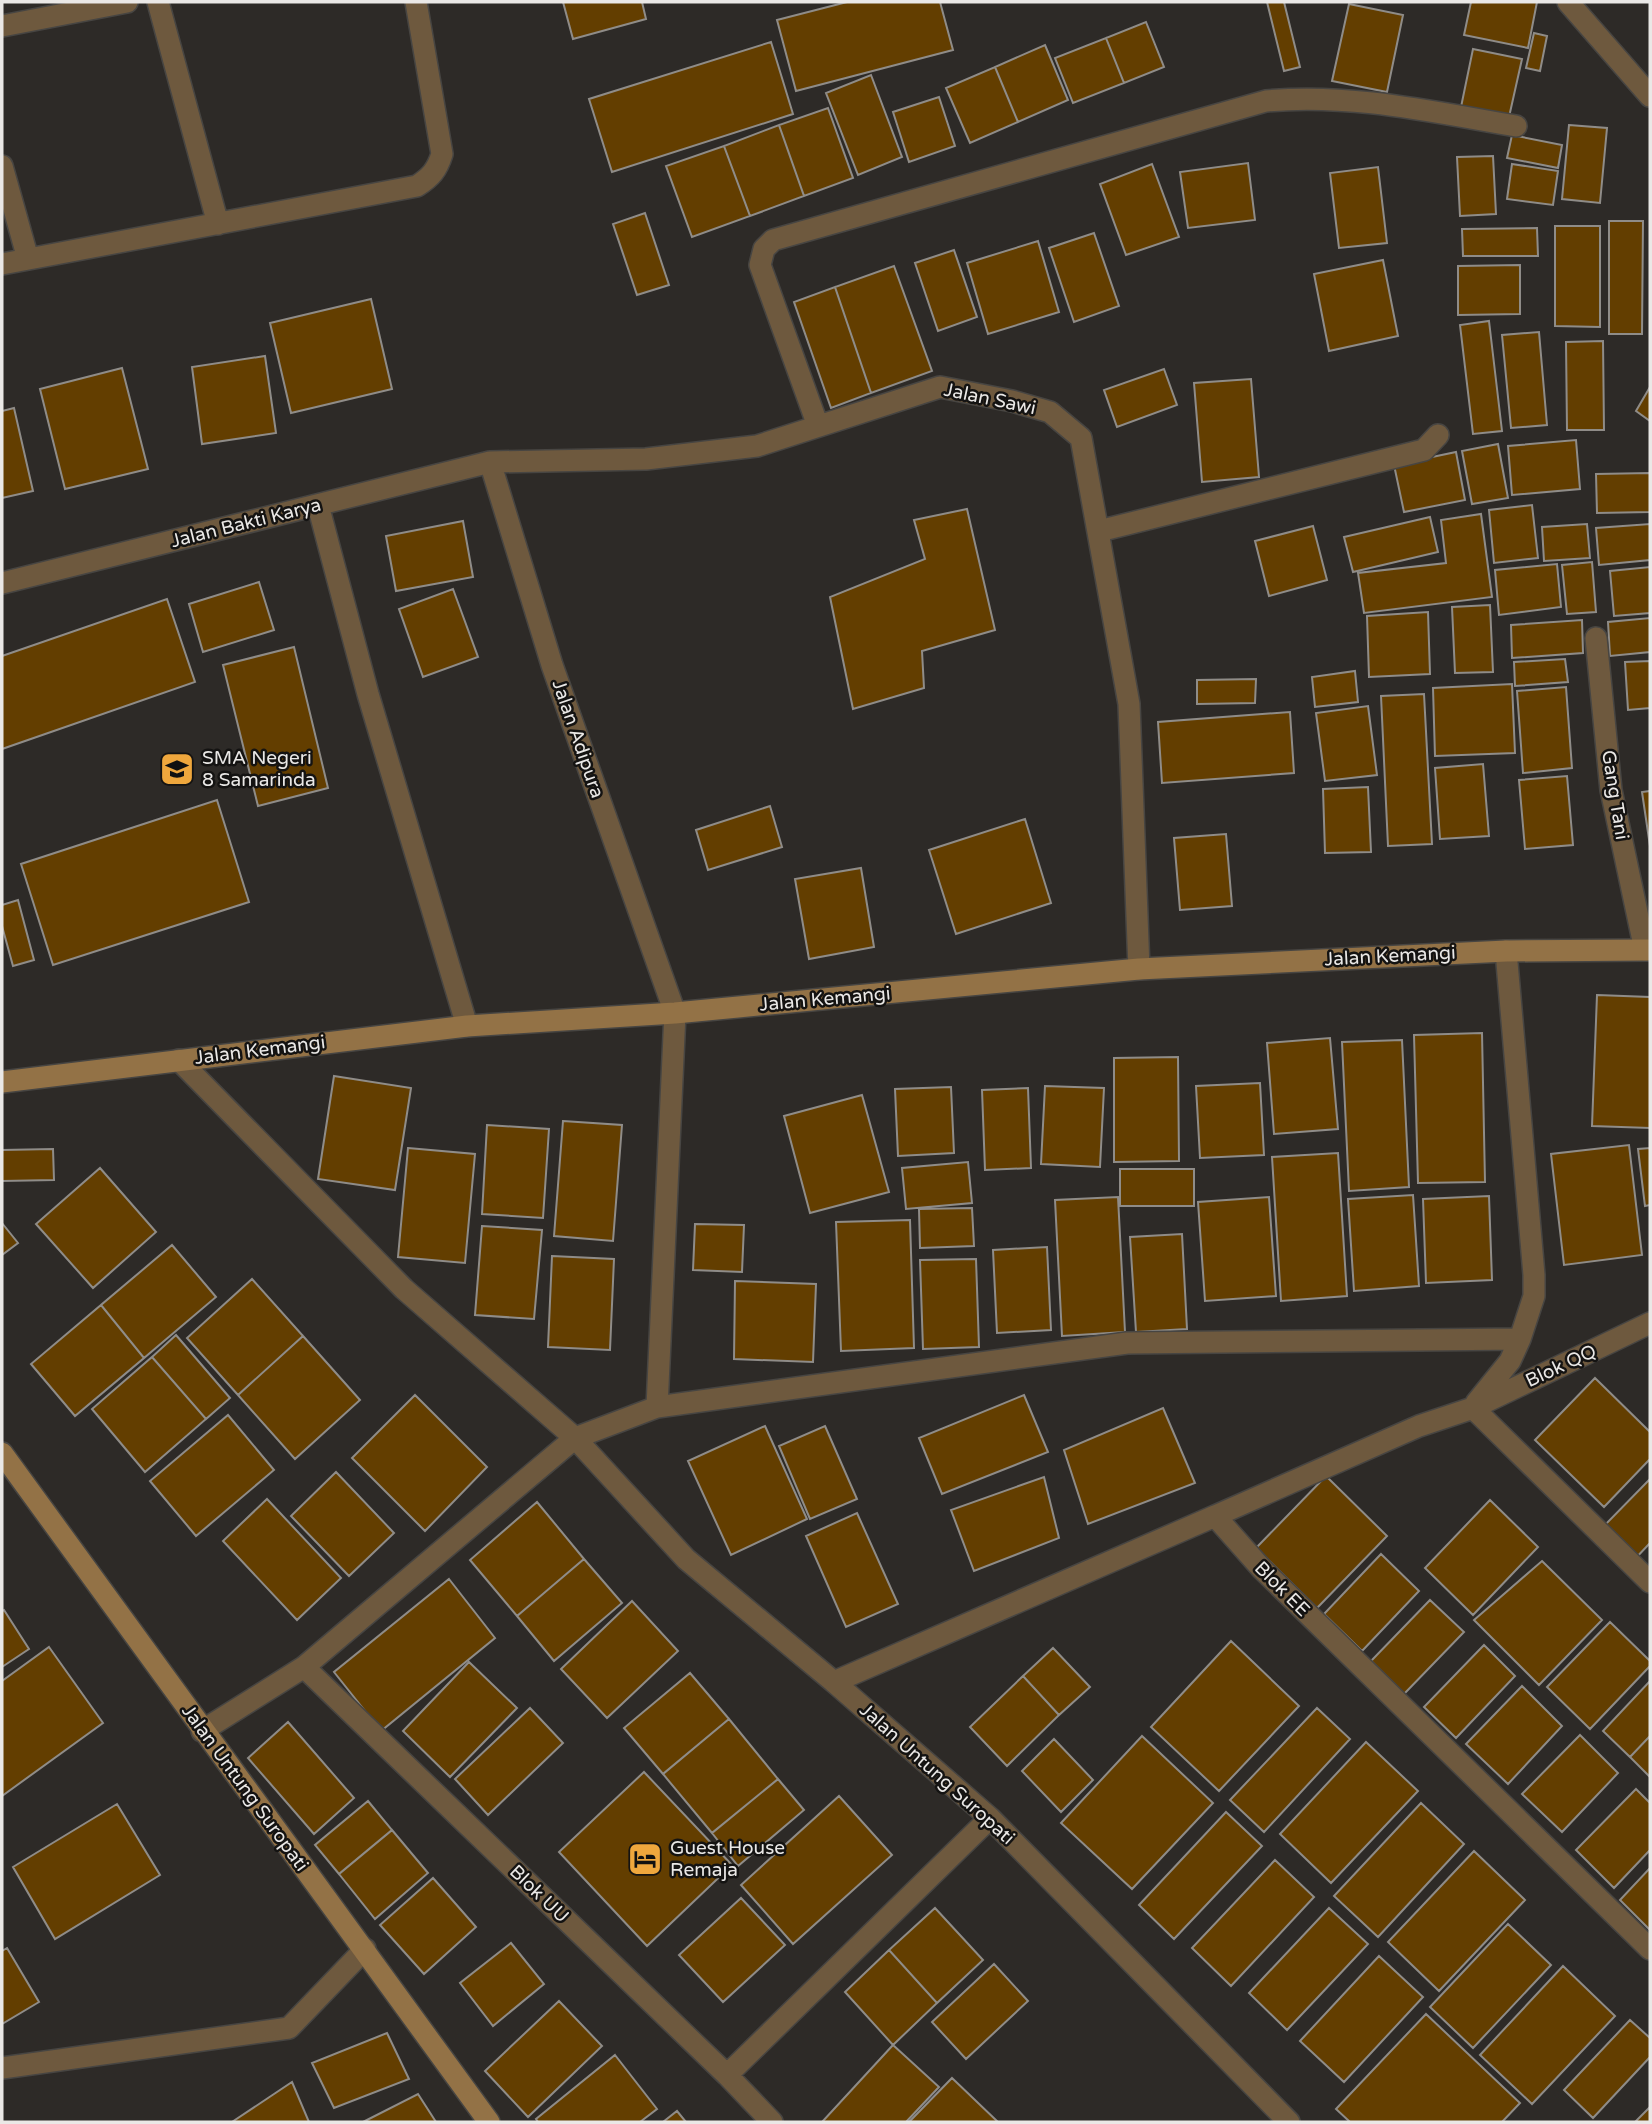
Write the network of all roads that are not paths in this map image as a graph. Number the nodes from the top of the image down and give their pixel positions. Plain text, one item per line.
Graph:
1 (127, 2) edge
2 (158, 2) edge
3 (416, 2) edge
4 (1568, 2) edge
5 (2, 26) edge
6 (1650, 96) edge
7 (1516, 125) dead end
8 (2, 166) edge
9 (218, 224) junction
10 (28, 259) junction
11 (2, 264) edge
12 (818, 426) junction
13 (1438, 435) dead end
14 (490, 462) junction
15 (318, 505) junction
16 (1099, 531) junction
17 (2, 583) edge
18 (1596, 638) dead end
19 (1647, 950) edge
20 (1506, 951) junction
21 (1139, 969) junction
22 (674, 1013) junction
23 (467, 1026) junction
24 (179, 1060) junction
25 (2, 1082) edge
26 (1650, 1323) edge
27 (1520, 1339) junction
28 (657, 1408) junction
29 (1473, 1408) junction
30 (575, 1438) junction
31 (2, 1453) edge
32 (1215, 1516) junction
33 (1650, 1582) edge
34 (304, 1667) junction
35 (834, 1682) junction
36 (202, 1731) junction
37 (990, 1818) junction
38 (1650, 1949) edge
39 (365, 1950) junction
40 (2, 2068) edge
41 (727, 2075) junction
42 (489, 2122) edge
43 (772, 2122) edge
44 (1289, 2122) edge

1 - 5 street
2 - 9 street
3 - 9 street
4 - 6 street
7 - 12 street
8 - 10 street
9 - 10 street
10 - 11 street
12 - 14 street, Jalan Sawi
12 - 16 street, Jalan Sawi
13 - 16 street
14 - 15 street, Jalan Bakti Karya
14 - 22 street, Jalan Adipura
15 - 17 street, Jalan Bakti Karya
15 - 23 street
16 - 21 street, Jalan Sawi
18 - 19 street, Gang Tani
19 - 20 street, Jalan Kemangi
20 - 21 street, Jalan Kemangi
20 - 27 street
21 - 22 street, Jalan Kemangi
22 - 23 street, Jalan Kemangi
22 - 28 street
23 - 24 street, Jalan Kemangi
24 - 25 street, Jalan Kemangi
24 - 30 street, Jalan Untung Suropati
26 - 29 street, Blok QQ
27 - 28 street
27 - 29 street
28 - 30 street
29 - 32 street, Blok QQ
29 - 33 street
30 - 34 street
30 - 35 street, Jalan Untung Suropati
31 - 36 street, Jalan Untung Suropati
32 - 35 street
32 - 38 street, Blok EE
34 - 36 street
34 - 41 street, Blok UU
35 - 37 street, Jalan Untung Suropati
36 - 39 street, Jalan Untung Suropati
37 - 41 street
37 - 44 street, Jalan Untung Suropati
39 - 40 street
39 - 42 street, Jalan Untung Suropati
41 - 43 street, Blok UU

